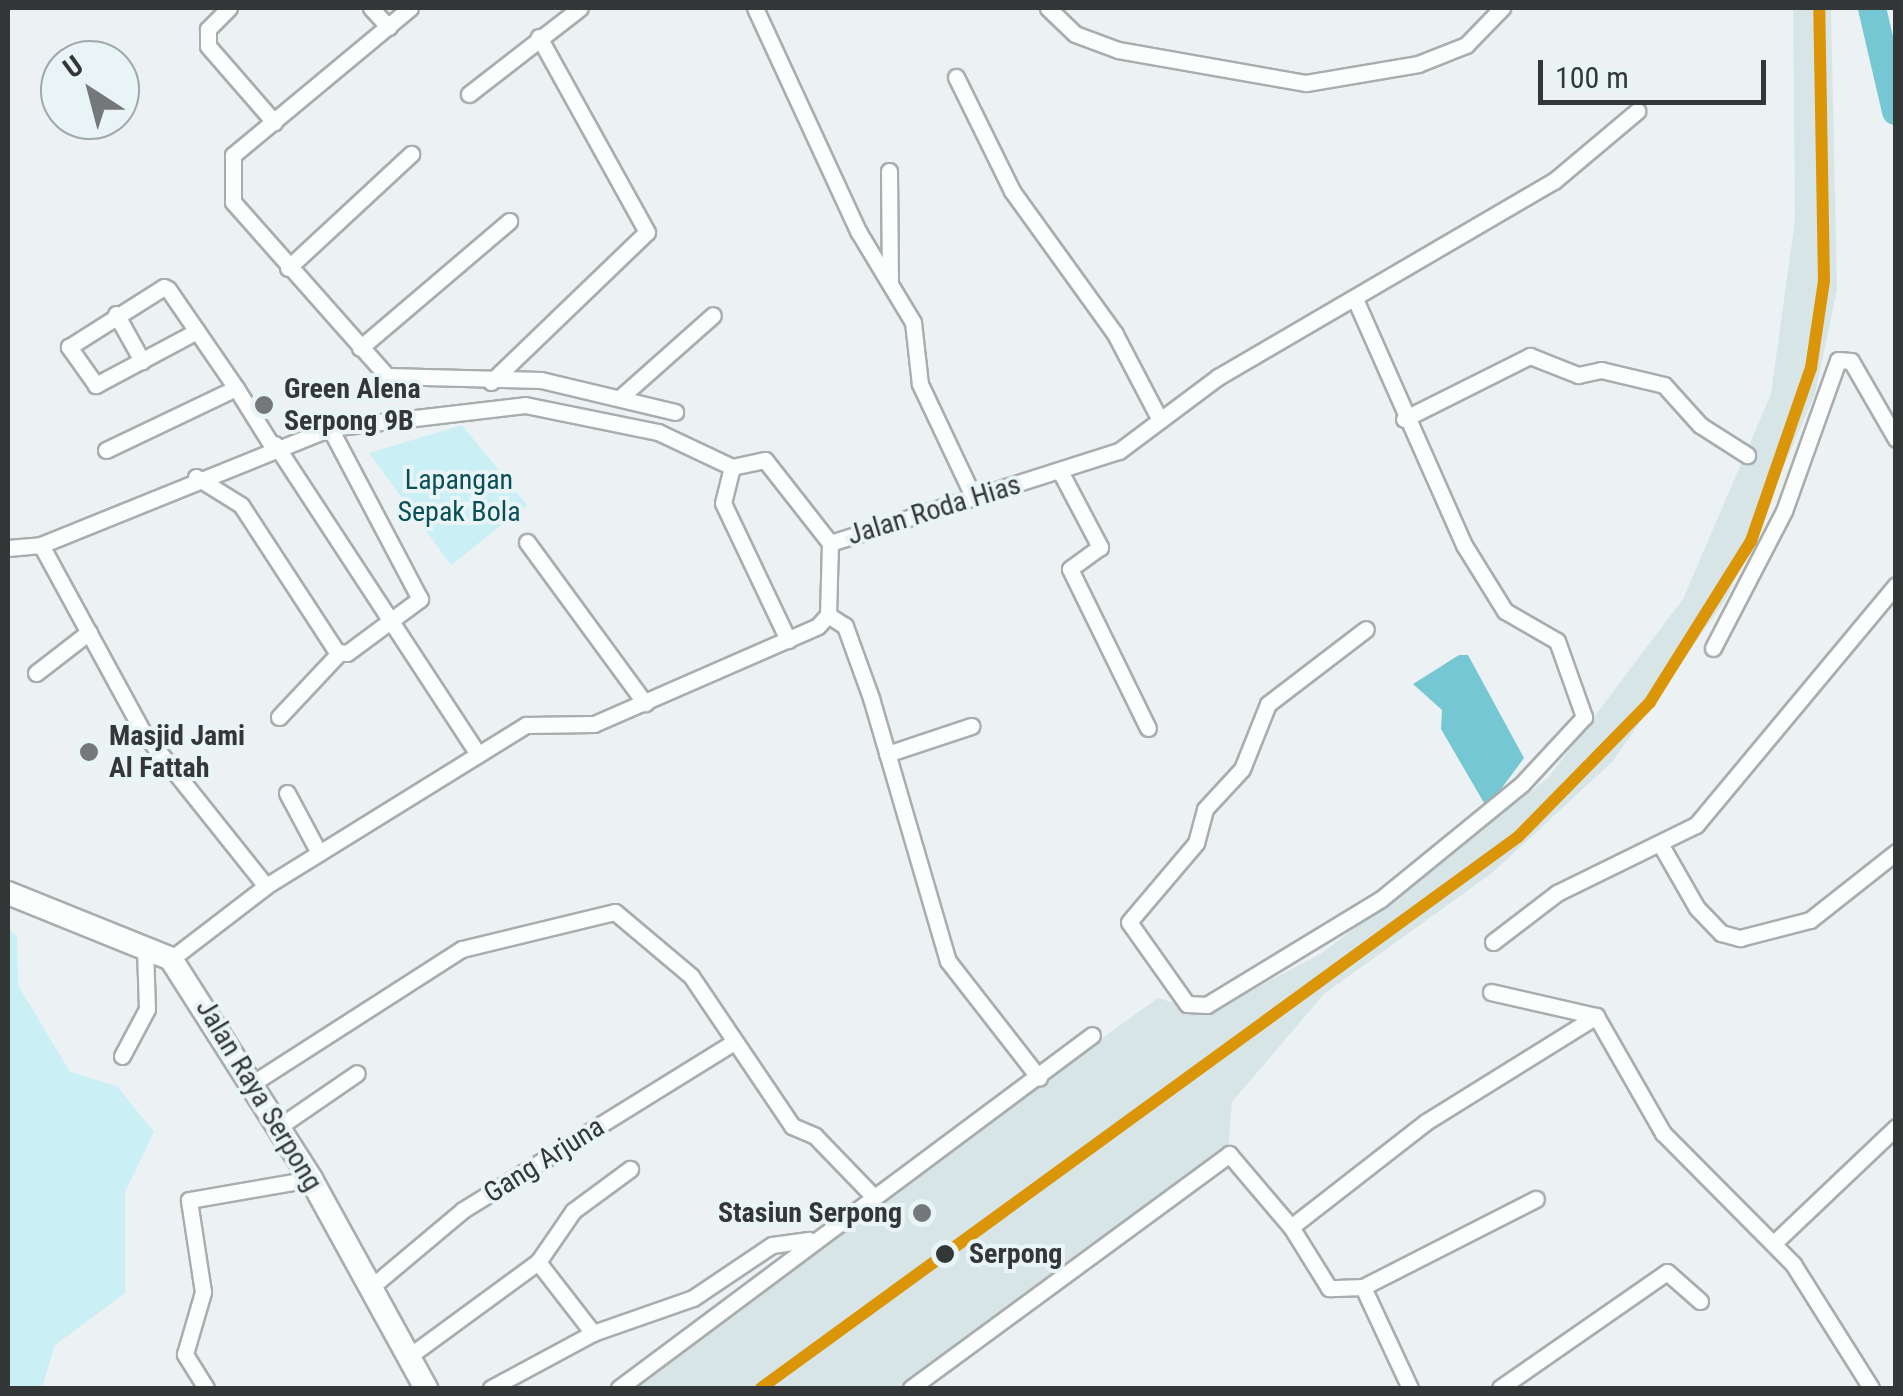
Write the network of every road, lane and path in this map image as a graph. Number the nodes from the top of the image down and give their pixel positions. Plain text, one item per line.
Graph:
1 (230, 8) edge
2 (371, 8) edge
3 (410, 8) edge
4 (580, 8) edge
5 (755, 8) edge
6 (1048, 8) edge
7 (1502, 8) edge
8 (388, 27) junction
9 (538, 36) junction
10 (956, 77) dead end
11 (470, 94) dead end
12 (1637, 111) dead end
13 (274, 122) junction
14 (411, 154) dead end
15 (889, 171) dead end
16 (509, 221) dead end
17 (288, 268) junction
18 (890, 283) junction
19 (1355, 299) junction
20 (116, 314) junction
21 (713, 315) dead end
22 (196, 331) junction
23 (360, 348) junction
24 (142, 361) junction
25 (491, 382) junction
26 (236, 388) junction
27 (623, 395) junction
28 (675, 412) dead end
29 (1404, 419) junction
30 (1160, 420) junction
31 (330, 428) junction
32 (1896, 439) edge
33 (273, 444) junction
34 (106, 450) dead end
35 (1747, 455) dead end
36 (732, 468) junction
37 (1060, 472) junction
38 (196, 477) junction
39 (970, 492) junction
40 (528, 542) dead end
41 (830, 543) junction
42 (42, 545) junction
43 (12, 554) edge
44 (1896, 585) edge
45 (828, 615) junction
46 (396, 621) junction
47 (1366, 629) dead end
48 (89, 632) junction
49 (788, 640) junction
50 (1712, 648) dead end
51 (339, 653) junction
52 (36, 673) dead end
53 (645, 703) junction
54 (278, 717) dead end
55 (971, 726) dead end
56 (1148, 728) dead end
57 (478, 754) junction
58 (887, 754) junction
59 (287, 793) dead end
60 (1662, 848) junction
61 (1896, 852) edge
62 (319, 853) junction
63 (266, 886) junction
64 (8, 893) edge
65 (1493, 942) dead end
66 (145, 948) junction
67 (172, 959) junction
68 (1491, 992) dead end
69 (1596, 1016) junction
70 (1092, 1035) dead end
71 (729, 1045) junction
72 (122, 1056) dead end
73 (357, 1073) dead end
74 (1039, 1078) junction
75 (253, 1083) junction
76 (280, 1126) junction
77 (1896, 1127) edge
78 (630, 1169) dead end
79 (311, 1179) junction
80 (871, 1194) junction
81 (1536, 1199) dead end
82 (1290, 1227) junction
83 (808, 1240) junction
84 (1775, 1242) junction
85 (538, 1262) junction
86 (1363, 1287) junction
87 (370, 1288) junction
88 (1700, 1301) dead end
89 (593, 1333) junction
90 (408, 1356) junction
91 (206, 1388) edge
92 (426, 1388) edge
93 (492, 1388) edge
94 (619, 1388) edge
95 (910, 1388) edge
96 (1410, 1388) edge
97 (1500, 1388) edge
98 (1871, 1388) edge

1 - 13 street
2 - 8 street
3 - 8 street
4 - 9 street
5 - 18 street
6 - 7 street
8 - 13 street
9 - 11 street
9 - 25 street
10 - 30 street
12 - 19 street, Jalan Roda Hias
13 - 17 street
14 - 17 street
15 - 18 street
16 - 23 street
17 - 23 street
18 - 39 street
19 - 29 street
19 - 30 street, Jalan Roda Hias
20 - 22 street
20 - 24 street
20 - 24 street
21 - 27 street
22 - 24 street
22 - 26 street
23 - 25 street
25 - 27 street
26 - 33 street
26 - 34 street
27 - 28 street
29 - 35 street
29 - 47 street
30 - 37 street, Jalan Roda Hias
31 - 33 street
31 - 36 street
31 - 46 street
32 - 50 street
33 - 38 street
33 - 46 street
36 - 41 street
36 - 49 street
37 - 39 street, Jalan Roda Hias
37 - 56 street
38 - 42 street
38 - 51 street
39 - 41 street, Jalan Roda Hias
40 - 53 street
41 - 45 street, Jalan Roda Hias
42 - 43 street
42 - 48 street
44 - 60 street
45 - 49 street
45 - 58 street
46 - 51 street
46 - 57 street
48 - 52 street
48 - 63 street
49 - 53 street
51 - 54 street
53 - 57 street
55 - 58 street
57 - 62 street
58 - 74 street
59 - 62 street
60 - 61 street
60 - 65 street
62 - 63 street
63 - 67 street
64 - 66 main road
66 - 67 main road
66 - 72 street
67 - 75 main road, Jalan Raya Serpong
68 - 69 street
69 - 82 street
69 - 84 street
70 - 74 street
71 - 75 street
71 - 80 street
71 - 87 street, Gang Arjuna
73 - 76 street
74 - 80 street
75 - 76 main road, Jalan Raya Serpong
76 - 79 main road, Jalan Raya Serpong
77 - 84 street
78 - 85 street
79 - 87 main road, Jalan Raya Serpong
79 - 91 street
80 - 83 street
81 - 86 street
82 - 86 street
82 - 95 street
83 - 89 street
83 - 94 street
84 - 98 street
85 - 89 street
85 - 90 street
86 - 96 street
87 - 90 main road, Jalan Raya Serpong
88 - 97 street
89 - 93 street
90 - 92 main road, Jalan Raya Serpong

